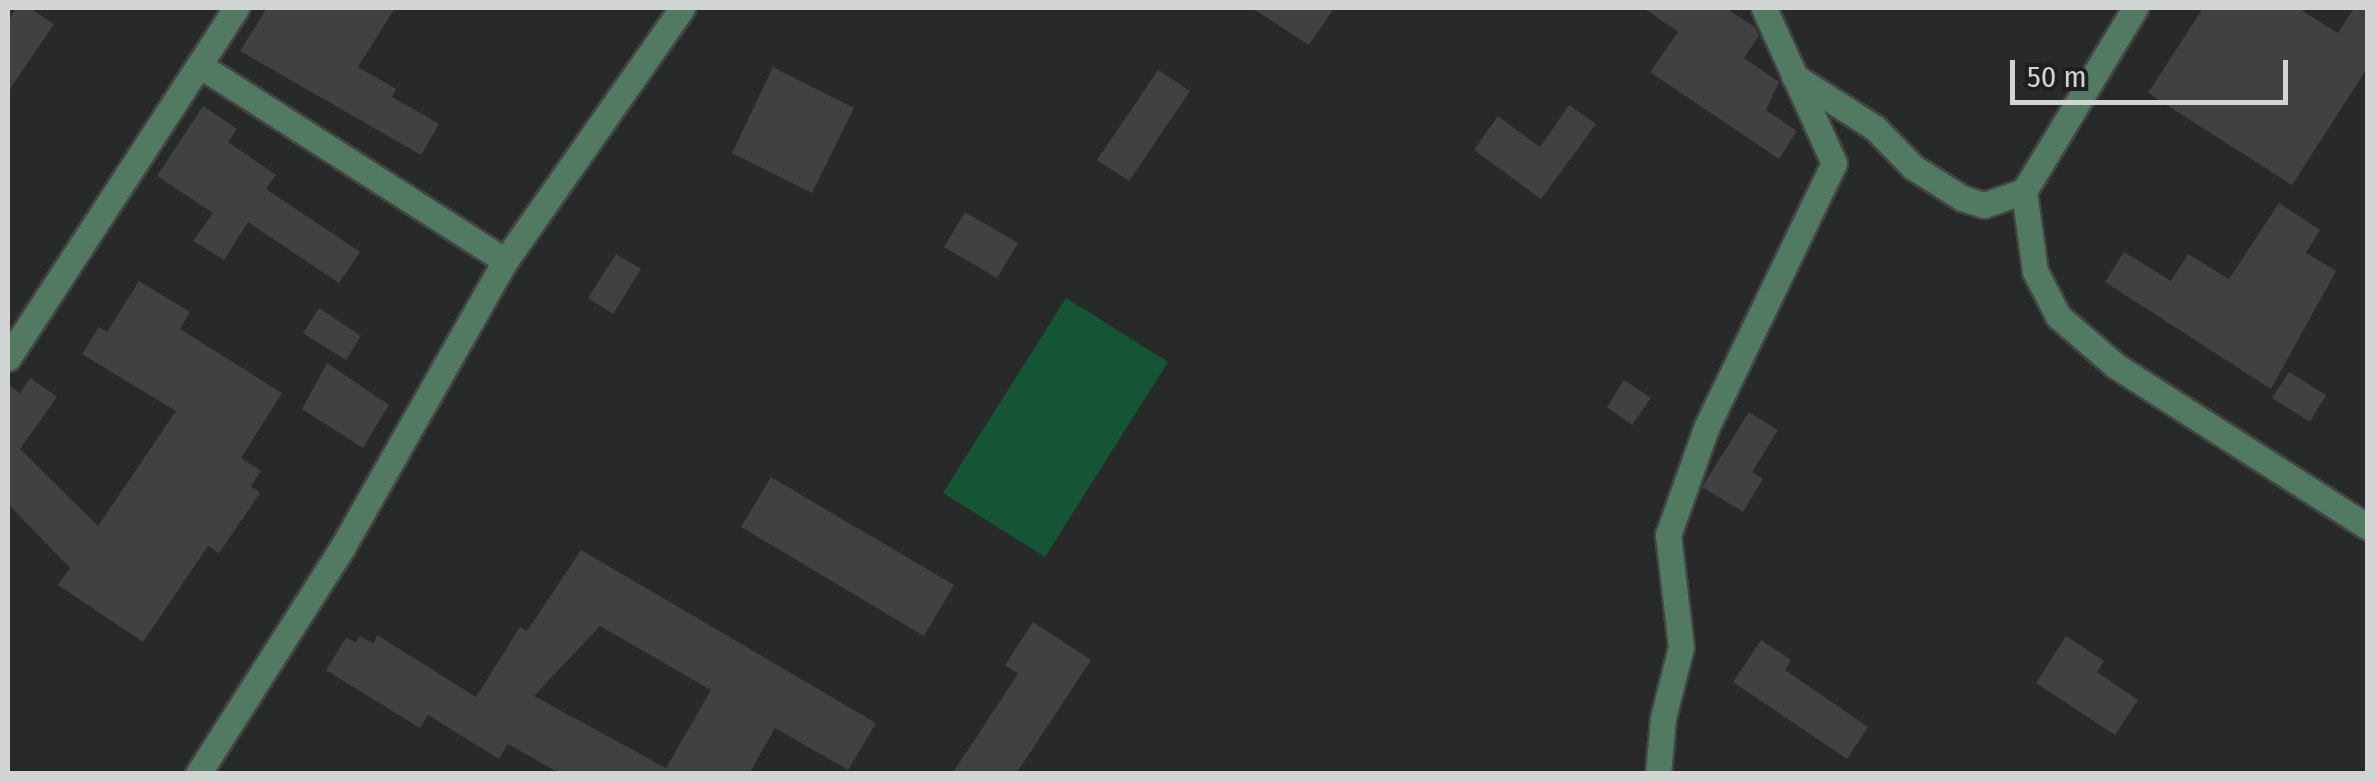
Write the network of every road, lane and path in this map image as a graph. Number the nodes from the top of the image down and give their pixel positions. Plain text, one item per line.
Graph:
1 (236, 8) edge
2 (682, 8) edge
3 (1764, 8) edge
4 (2135, 8) edge
5 (199, 65) junction
6 (1791, 75) junction
7 (2024, 191) junction
8 (506, 261) junction
9 (8, 358) edge
10 (2368, 526) edge
11 (198, 774) edge
12 (1658, 774) edge

1 - 5 street
2 - 8 street
3 - 6 street
4 - 7 street
5 - 8 street
5 - 9 street
6 - 7 street
6 - 12 street
7 - 10 street
8 - 11 street

